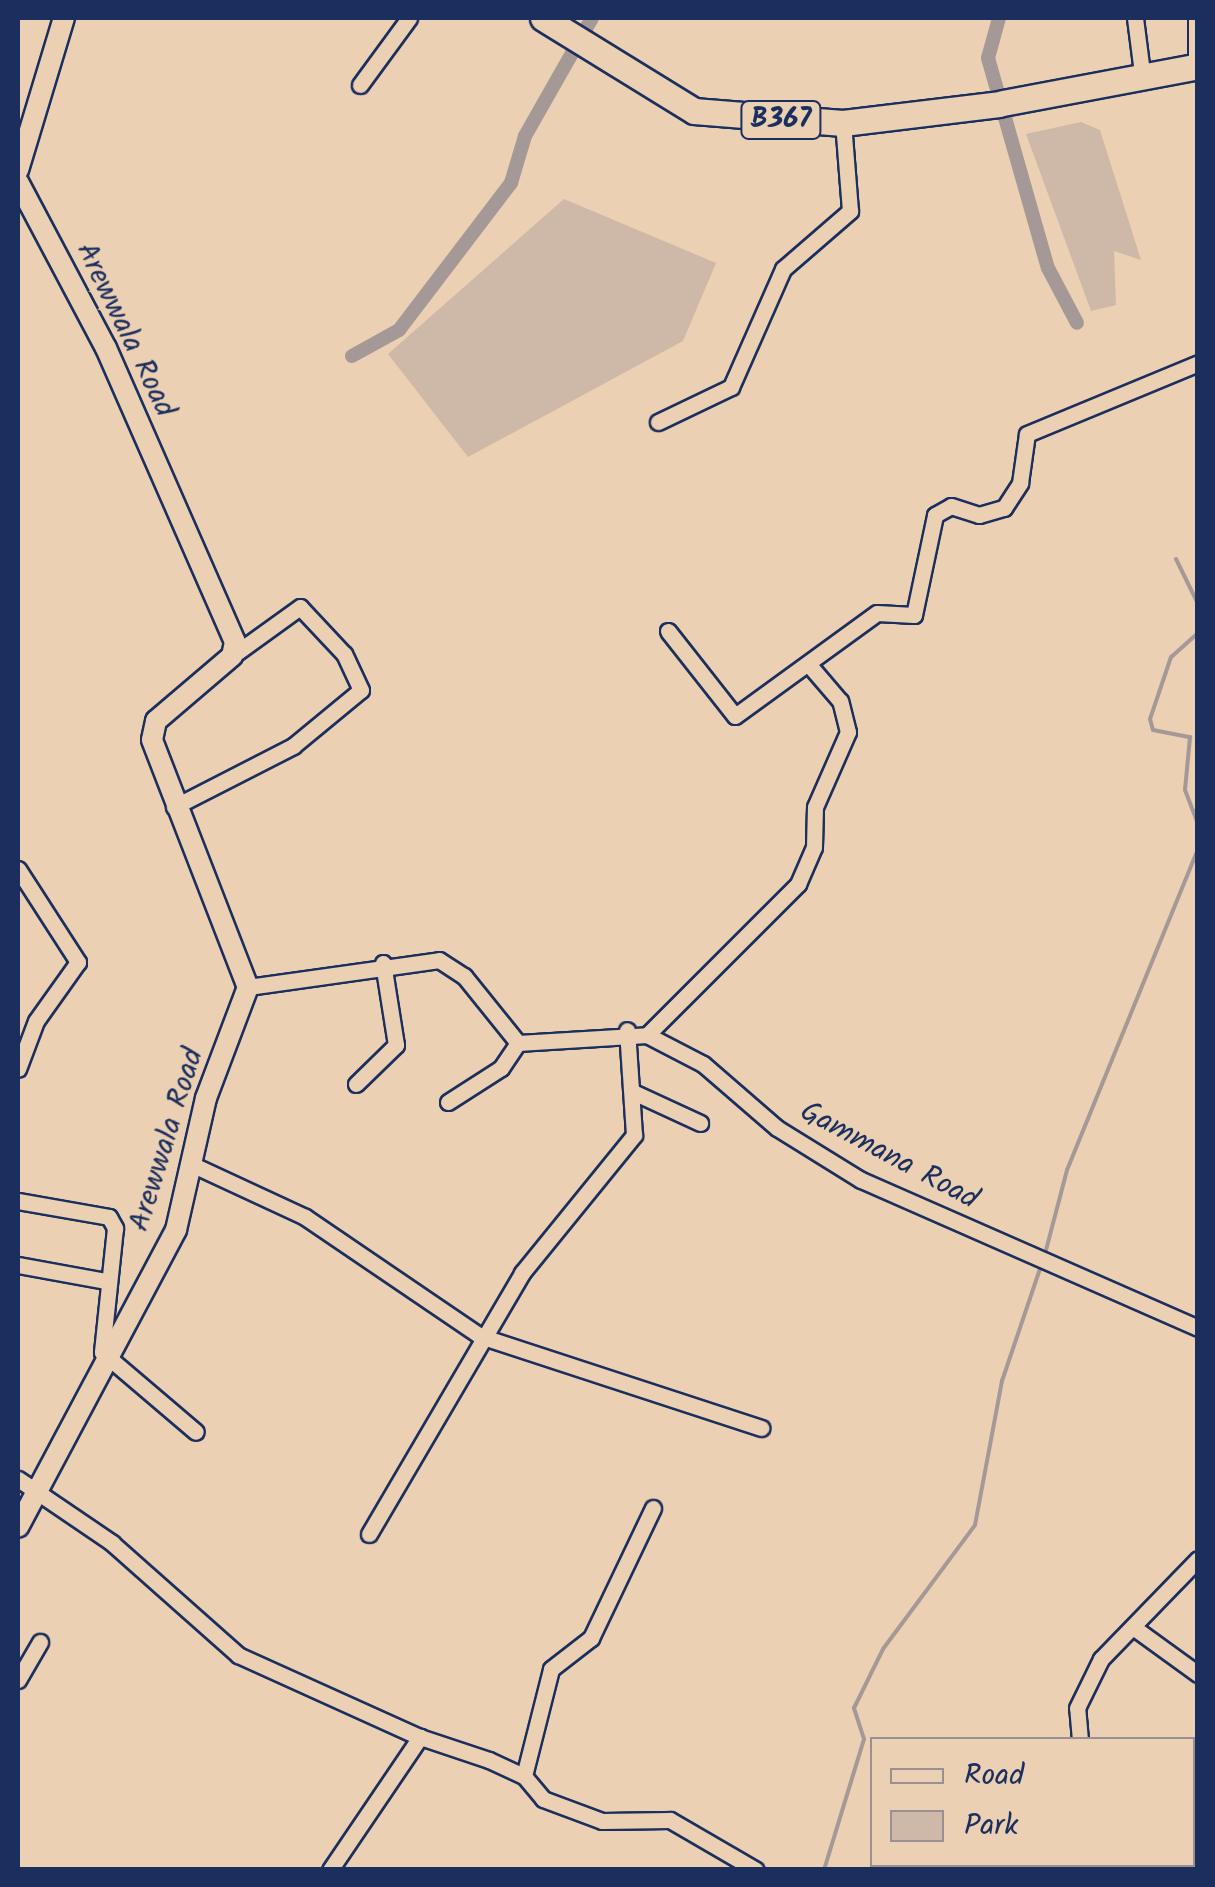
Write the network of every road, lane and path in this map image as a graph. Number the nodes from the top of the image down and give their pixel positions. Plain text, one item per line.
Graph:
1 (64, 18) edge
2 (410, 18) edge
3 (542, 18) edge
4 (1134, 18) edge
5 (1196, 18) edge
6 (1197, 66) edge
7 (1142, 73) junction
8 (360, 84) dead end
9 (843, 123) junction
10 (18, 170) edge
11 (18, 182) edge
12 (1198, 362) edge
13 (658, 422) dead end
14 (668, 631) dead end
15 (232, 656) junction
16 (811, 667) junction
17 (174, 807) junction
18 (18, 869) edge
19 (383, 963) junction
20 (248, 987) junction
21 (627, 1030) junction
22 (646, 1035) junction
23 (518, 1043) junction
24 (18, 1069) edge
25 (356, 1084) dead end
26 (632, 1092) junction
27 (448, 1102) dead end
28 (700, 1124) dead end
29 (192, 1164) junction
30 (18, 1201) edge
31 (18, 1265) edge
32 (105, 1281) junction
33 (1198, 1328) edge
34 (480, 1336) junction
35 (109, 1361) junction
36 (762, 1428) dead end
37 (196, 1432) dead end
38 (18, 1479) edge
39 (41, 1489) junction
40 (653, 1508) dead end
41 (18, 1527) edge
42 (370, 1534) dead end
43 (1198, 1559) edge
44 (1132, 1627) junction
45 (40, 1642) dead end
46 (1198, 1674) edge
47 (18, 1680) edge
48 (420, 1737) junction
49 (1080, 1737) edge
50 (524, 1776) junction
51 (330, 1870) edge
52 (756, 1870) edge

1 - 10 street
2 - 8 street
3 - 9 main road, B367
4 - 7 street
5 - 6 street
6 - 7 main road, B367
7 - 9 main road, B367
9 - 13 street
11 - 15 street, Arewwala Road
12 - 16 street
14 - 16 street
15 - 17 street
15 - 17 street
16 - 22 street
17 - 20 street
18 - 24 street
19 - 20 street
19 - 23 street
19 - 25 street
20 - 29 street, Arewwala Road
21 - 22 street, Gammana Road
21 - 23 street, Gammana Road
21 - 26 street
22 - 33 street, Gammana Road
23 - 27 street
26 - 28 street
26 - 34 street
29 - 34 street
29 - 35 street, Arewwala Road
30 - 32 street
31 - 32 street
32 - 35 street
34 - 36 street
34 - 42 street
35 - 37 street
35 - 39 street, Arewwala Road
38 - 39 street
39 - 41 street, Arewwala Road
39 - 48 street
40 - 50 street
43 - 44 street
44 - 46 street
44 - 49 street
45 - 47 street
48 - 50 street
48 - 51 street
50 - 52 street

